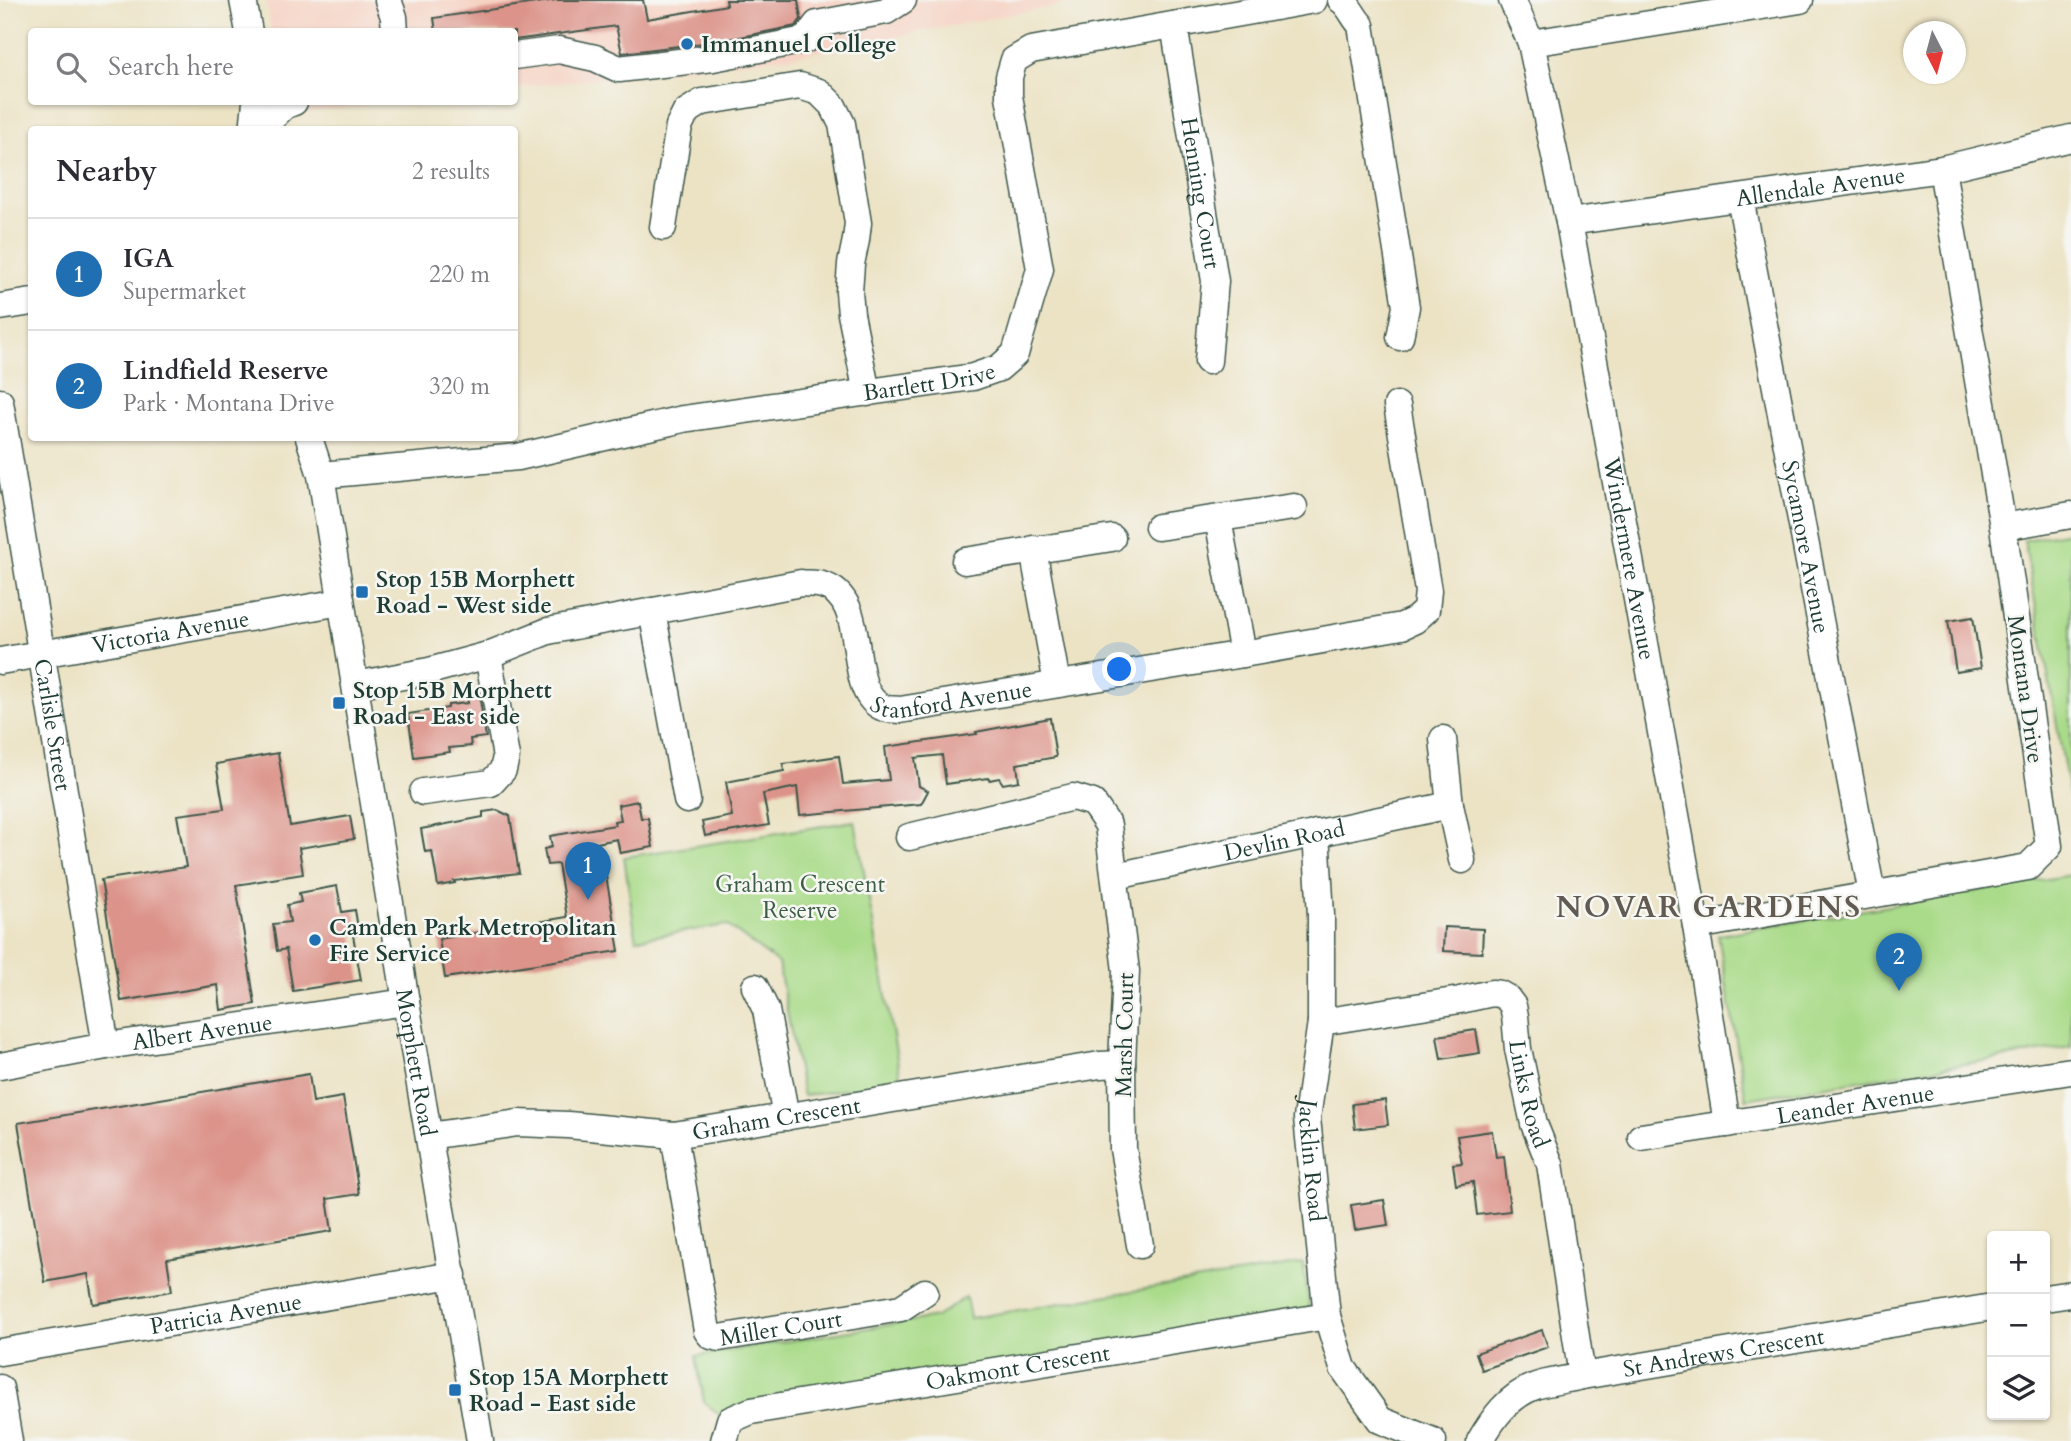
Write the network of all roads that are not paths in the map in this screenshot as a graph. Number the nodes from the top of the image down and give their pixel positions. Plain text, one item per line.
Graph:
1 (243, 0) edge
2 (388, 0) edge
3 (903, 0) edge
4 (1314, 0) edge
5 (1512, 0) edge
6 (1800, 0) edge
7 (1347, 8) edge
8 (1174, 25) junction
9 (248, 28) edge
10 (395, 28) edge
11 (1531, 43) junction
12 (518, 55) edge
13 (286, 105) edge
14 (264, 116) edge
15 (2071, 138) edge
16 (1942, 169) junction
17 (1740, 198) junction
18 (1569, 222) junction
19 (663, 228) dead end
20 (28, 303) edge
21 (0, 307) edge
22 (1208, 361) dead end
23 (867, 393) junction
24 (0, 402) edge
25 (1397, 405) dead end
26 (310, 441) edge
27 (321, 441) edge
28 (516, 447) edge
29 (321, 475) junction
30 (1294, 507) dead end
31 (2071, 515) edge
32 (1218, 519) junction
33 (1158, 527) dead end
34 (2003, 527) junction
35 (1112, 538) dead end
36 (1033, 549) junction
37 (965, 561) dead end
38 (341, 603) junction
39 (652, 611) junction
40 (41, 654) junction
41 (1243, 654) junction
42 (488, 655) junction
43 (0, 661) edge
44 (1057, 684) junction
45 (356, 685) junction
46 (1443, 739) dead end
47 (423, 792) dead end
48 (687, 800) dead end
49 (1450, 805) junction
50 (1316, 833) junction
51 (909, 837) dead end
52 (1462, 860) dead end
53 (1116, 876) junction
54 (1872, 894) junction
55 (1696, 926) junction
56 (755, 987) dead end
57 (406, 1002) junction
58 (1321, 1022) junction
59 (106, 1046) junction
60 (1122, 1064) junction
61 (0, 1066) edge
62 (2071, 1071) edge
63 (786, 1117) junction
64 (1727, 1124) junction
65 (674, 1135) junction
66 (429, 1136) junction
67 (1642, 1138) dead end
68 (1140, 1245) dead end
69 (453, 1275) junction
70 (925, 1292) dead end
71 (2071, 1294) edge
72 (2050, 1297) edge
73 (1987, 1308) edge
74 (1328, 1316) junction
75 (0, 1352) edge
76 (1582, 1376) junction
77 (0, 1388) edge
78 (9, 1441) edge
79 (480, 1441) edge
80 (724, 1441) edge
81 (1433, 1441) edge
82 (1480, 1441) edge

1 - 9 street
2 - 10 street
3 - 12 street
4 - 8 street, Bartlett Drive
5 - 11 street, Windermere Avenue
6 - 11 street
7 - 7 street
8 - 22 street, Henning Court
8 - 23 street, Bartlett Drive
11 - 18 street, Windermere Avenue
13 - 14 street
15 - 16 street, Allendale Avenue
16 - 17 street, Allendale Avenue
16 - 34 street, Montana Drive
17 - 18 street, Allendale Avenue
17 - 54 street, Sycamore Avenue
18 - 55 street, Windermere Avenue
19 - 23 street
20 - 21 street
23 - 28 street, Bartlett Drive
24 - 40 street, Carlisle Street
25 - 41 street, Stanford Avenue
26 - 29 street, Morphett Road
27 - 29 street, Morphett Road
28 - 29 street, Bartlett Drive
29 - 38 street, Morphett Road
30 - 32 street
31 - 34 street
32 - 33 street
32 - 41 street
34 - 54 street, Montana Drive
35 - 36 street
36 - 37 street
36 - 44 street
38 - 40 street, Victoria Avenue
38 - 45 street, Morphett Road
39 - 42 street, Stanford Avenue
39 - 44 street, Stanford Avenue
39 - 48 street
40 - 43 street, Victoria Avenue
40 - 59 street, Carlisle Street
41 - 44 street, Stanford Avenue
42 - 45 street, Stanford Avenue
42 - 47 street
45 - 57 street, Morphett Road
46 - 49 street
49 - 50 street, Devlin Road
49 - 52 street
50 - 53 street, Devlin Road
50 - 58 street, Jacklin Road
51 - 53 street, Marsh Court
53 - 60 street, Marsh Court
54 - 55 street, Montana Drive
55 - 64 street, Windermere Avenue
56 - 63 street
57 - 59 street, Albert Avenue
57 - 66 street, Morphett Road
58 - 74 street, Jacklin Road
58 - 76 street, Links Road
59 - 61 street, Albert Avenue
60 - 63 street, Graham Crescent
60 - 68 street, Marsh Court
62 - 64 street, Leander Avenue
63 - 65 street, Graham Crescent
64 - 67 street, Leander Avenue
65 - 66 street, Graham Crescent
65 - 70 street, Miller Court
66 - 69 street, Morphett Road
69 - 75 street, Patricia Avenue
69 - 79 street, Morphett Road
71 - 72 street
73 - 76 street, St Andrews Crescent
74 - 80 street, Oakmont Crescent
74 - 81 street, Jacklin Road
76 - 82 street, St Andrews Crescent
77 - 78 street

